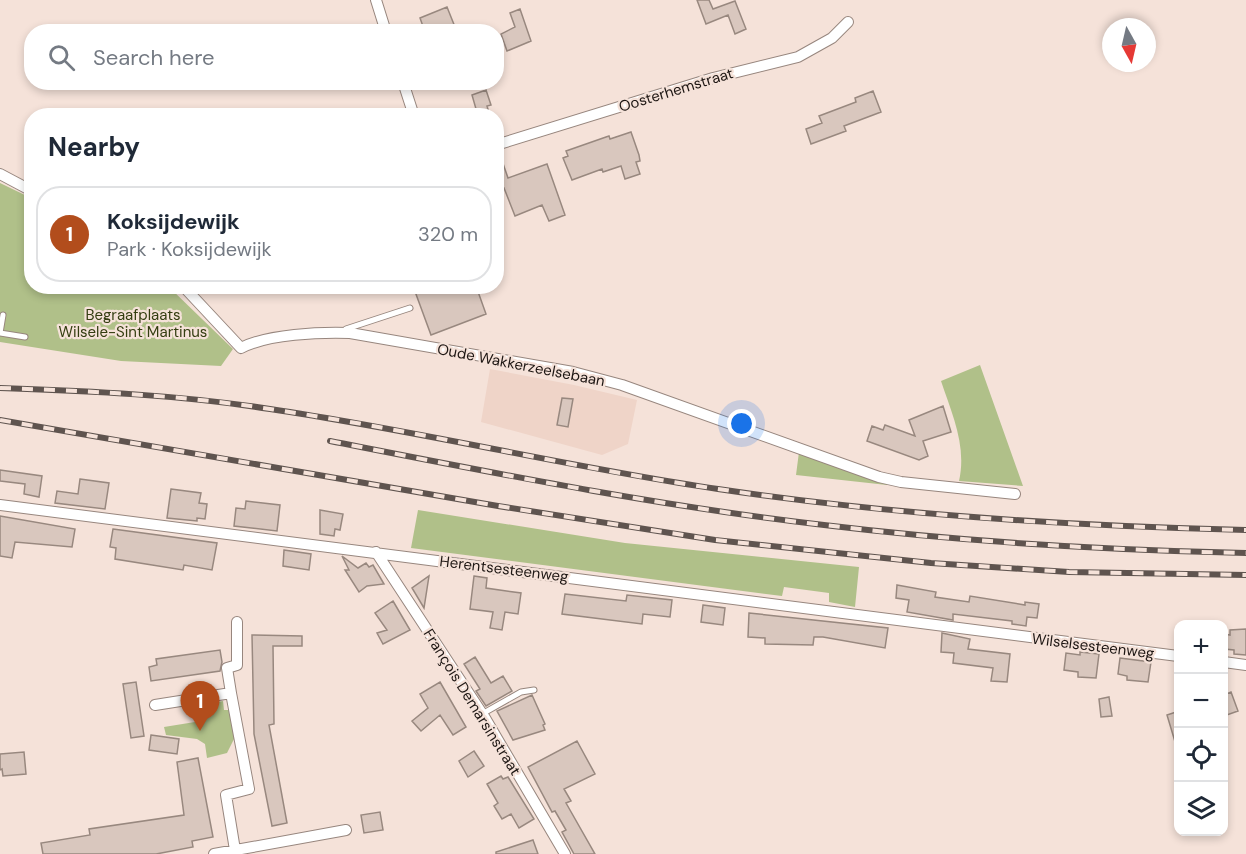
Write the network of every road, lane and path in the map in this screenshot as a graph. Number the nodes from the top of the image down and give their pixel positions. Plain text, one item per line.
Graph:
1 (376, 0) edge
2 (848, 22) dead end
3 (384, 24) edge
4 (406, 90) edge
5 (411, 108) edge
6 (504, 143) edge
7 (0, 174) edge
8 (24, 187) edge
9 (190, 294) edge
10 (410, 308) dead end
11 (3, 315) dead end
12 (336, 332) junction
13 (25, 337) dead end
14 (1015, 494) dead end
15 (0, 505) edge
16 (376, 552) junction
17 (237, 622) dead end
18 (1008, 635) joint
19 (1174, 655) edge
20 (1228, 663) edge
21 (1246, 665) edge
22 (534, 690) dead end
23 (231, 693) junction
24 (155, 705) dead end
25 (482, 714) junction
26 (346, 830) dead end
27 (235, 850) junction
28 (214, 854) edge
29 (565, 854) edge

1 - 3 street
2 - 6 street, Oosterhemstraat
4 - 5 street
7 - 8 street
9 - 12 street, Oude Wakkerzeelsebaan
10 - 12 lane
11 - 13 lane
12 - 14 street, Oude Wakkerzeelsebaan
15 - 16 street, Herentsesteenweg
16 - 18 street, Herentsesteenweg
16 - 25 street, François Demarsinstraat
17 - 23 street
18 - 19 street, Wilselsesteenweg
20 - 21 street
22 - 25 lane
23 - 24 street
23 - 27 street
25 - 29 street, François Demarsinstraat
26 - 27 street
27 - 28 street

